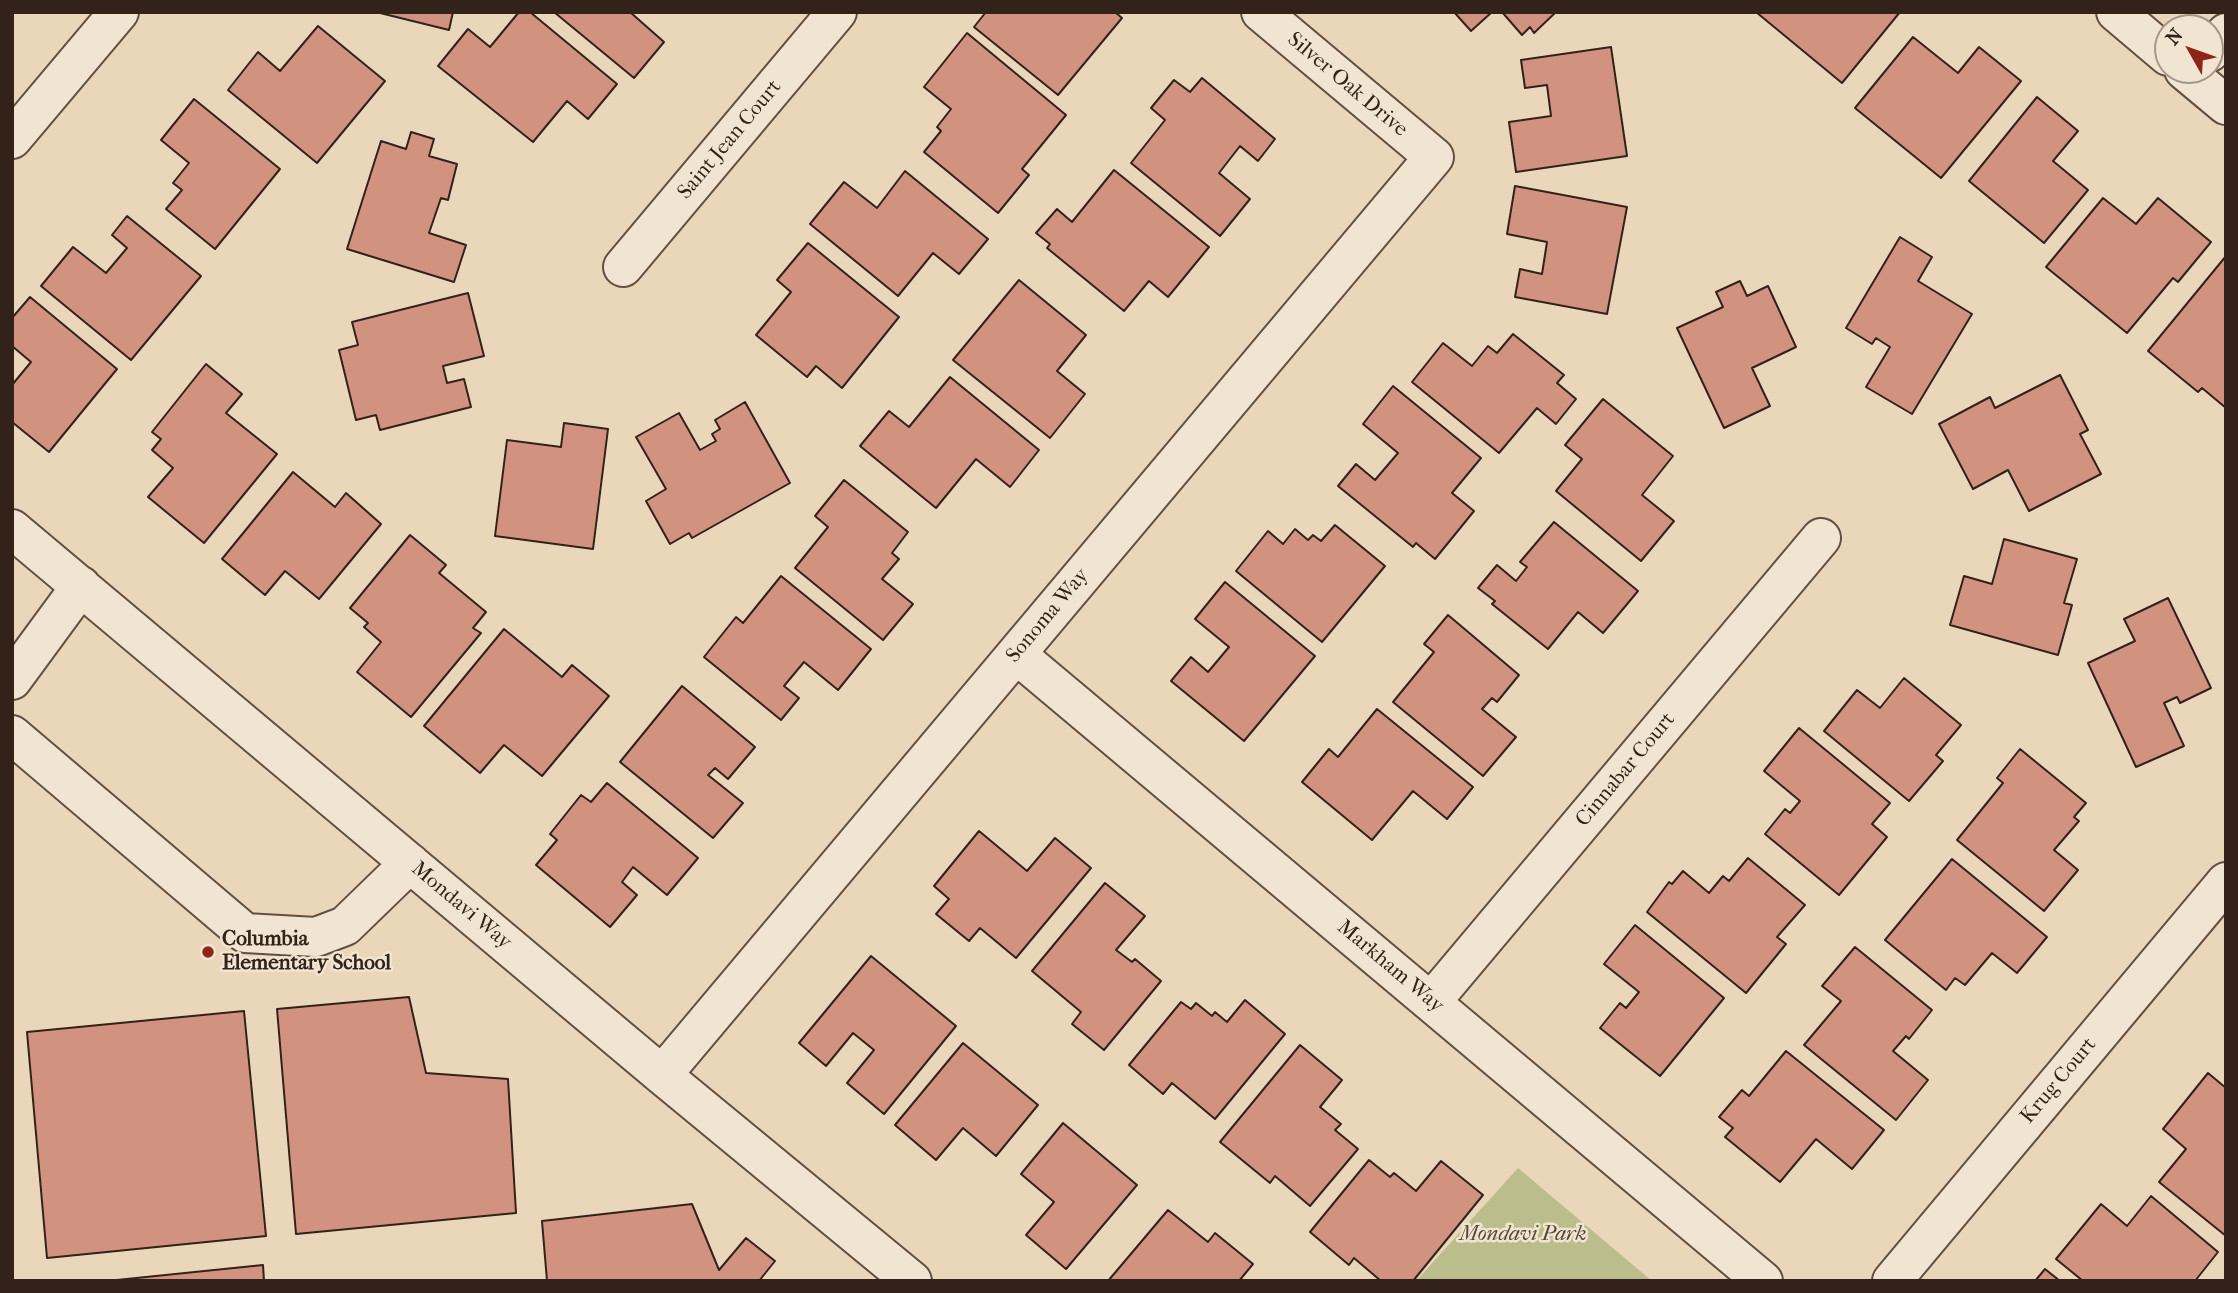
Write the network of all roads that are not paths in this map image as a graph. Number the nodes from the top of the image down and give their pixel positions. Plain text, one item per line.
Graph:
1 (119, 12) edge
2 (837, 12) edge
3 (1261, 12) edge
4 (2116, 12) edge
5 (2154, 40) edge
6 (2207, 84) edge
7 (2226, 105) edge
8 (12, 139) edge
9 (1434, 158) joint
10 (623, 267) dead end
11 (12, 529) edge
12 (1821, 538) dead end
13 (80, 586) junction
14 (1016, 654) junction
15 (12, 680) edge
16 (12, 735) edge
17 (410, 863) junction
18 (2226, 882) edge
19 (1431, 1002) junction
20 (662, 1076) junction
21 (912, 1281) edge
22 (1763, 1281) edge
23 (1892, 1281) edge

1 - 8 street
2 - 10 street, Saint Jean Court
3 - 9 street, Silver Oak Drive
4 - 5 street
6 - 7 street
9 - 14 street, Sonoma Way
11 - 13 street, Mondavi Way
12 - 19 street, Cinnabar Court
13 - 15 street
13 - 17 street, Mondavi Way
14 - 19 street, Markham Way
14 - 20 street, Sonoma Way
16 - 17 street
17 - 20 street, Mondavi Way
18 - 23 street, Krug Court
19 - 22 street, Markham Way
20 - 21 street, Mondavi Way

